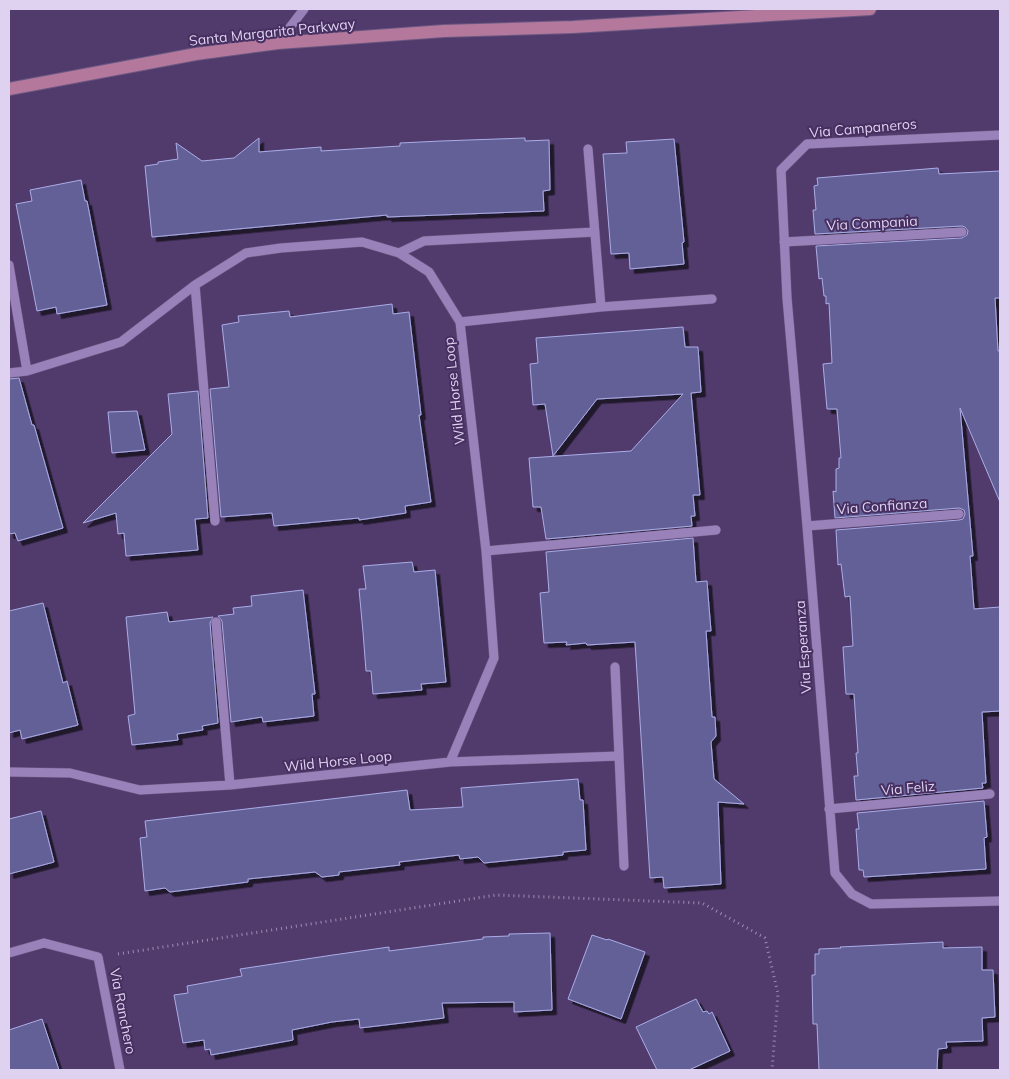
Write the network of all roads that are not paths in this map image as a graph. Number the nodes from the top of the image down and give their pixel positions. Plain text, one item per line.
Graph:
1 (304, 9) edge
2 (870, 9) edge
3 (278, 43) junction
4 (9, 89) edge
5 (1000, 135) edge
6 (588, 149) dead end
7 (595, 232) junction
8 (962, 232) dead end
9 (784, 242) junction
10 (399, 253) junction
11 (9, 265) edge
12 (195, 285) junction
13 (712, 299) dead end
14 (601, 307) junction
15 (460, 322) junction
16 (27, 371) junction
17 (9, 373) edge
18 (959, 514) dead end
19 (215, 521) dead end
20 (807, 526) junction
21 (716, 530) dead end
22 (486, 551) junction
23 (216, 622) dead end
24 (615, 667) dead end
25 (619, 756) junction
26 (450, 762) junction
27 (9, 772) edge
28 (230, 785) junction
29 (990, 794) dead end
30 (829, 808) junction
31 (624, 866) dead end
32 (1000, 901) edge
33 (9, 953) edge
34 (120, 1070) edge

1 - 3 street
2 - 3 main road, Santa Margarita Parkway
3 - 4 main road, Santa Margarita Parkway
5 - 9 street, Via Campaneros
6 - 7 street
7 - 10 street
7 - 14 street
8 - 9 street, Via Compania
9 - 20 street, Via Esperanza
10 - 12 street, Wild Horse Loop
10 - 15 street, Wild Horse Loop
11 - 16 street
12 - 16 street, Wild Horse Loop
12 - 19 street
13 - 14 street
14 - 15 street
15 - 22 street, Wild Horse Loop
16 - 17 street, Wild Horse Loop
18 - 20 street, Via Confianza
20 - 30 street, Via Esperanza
21 - 22 street
22 - 26 street, Wild Horse Loop
23 - 28 street
24 - 25 street
25 - 26 street, Wild Horse Loop
25 - 31 street
26 - 28 street, Wild Horse Loop
27 - 28 street, Wild Horse Loop
29 - 30 street, Via Feliz
30 - 32 street, Via Esperanza
33 - 34 street, Via Ranchero

